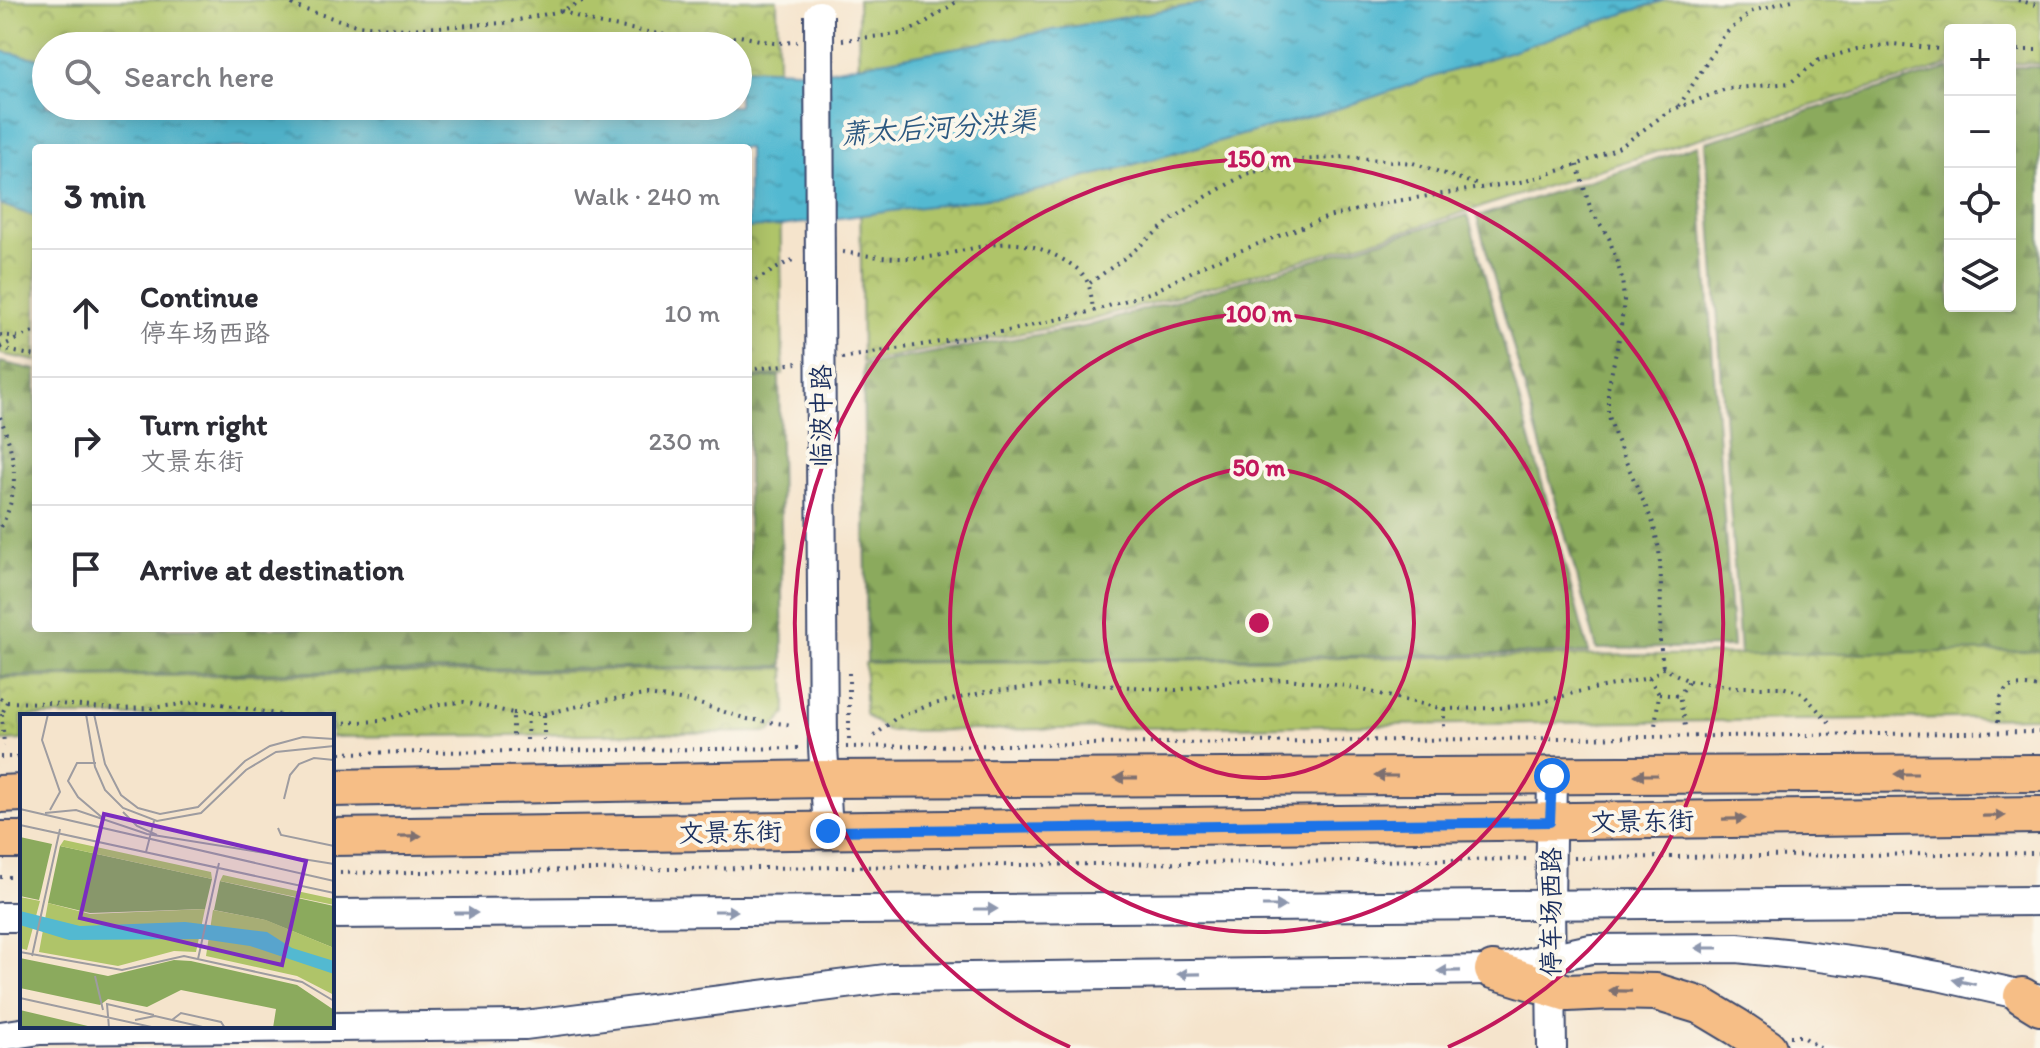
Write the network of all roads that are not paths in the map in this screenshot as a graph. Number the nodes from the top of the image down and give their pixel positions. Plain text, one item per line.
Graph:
1 (819, 8) edge
2 (824, 763) junction
3 (2040, 773) edge
4 (1552, 776) junction
5 (334, 788) edge
6 (20, 793) edge
7 (0, 794) edge
8 (2040, 815) edge
9 (1550, 822) junction
10 (828, 831) junction
11 (334, 837) edge
12 (2040, 901) edge
13 (1550, 904) junction
14 (334, 914) edge
15 (1493, 970) joint
16 (1551, 973) junction
17 (2034, 1001) edge
18 (334, 1027) edge
19 (234, 1028) edge
20 (0, 1036) edge
21 (1552, 1048) edge
22 (1768, 1048) edge

1 - 2 street, 临波中路, bridge
4 -> 2 main road, 文景东街
2 - 5 main road, 文景东街
2 - 10 street, 临波中路
3 -> 4 main road, 文景东街
4 - 9 street, 停车场西路
6 - 7 main road
9 -> 8 main road, 文景东街
9 - 10 main road, 文景东街
9 - 13 street, 停车场西路
11 -> 10 main road, 文景东街
12 - 13 street
14 -> 13 street
13 - 16 street, 停车场西路
15 - 16 main road
15 -> 18 street
17 -> 16 street
16 - 21 street, 停车场西路
22 -> 16 main road
19 -> 20 street

